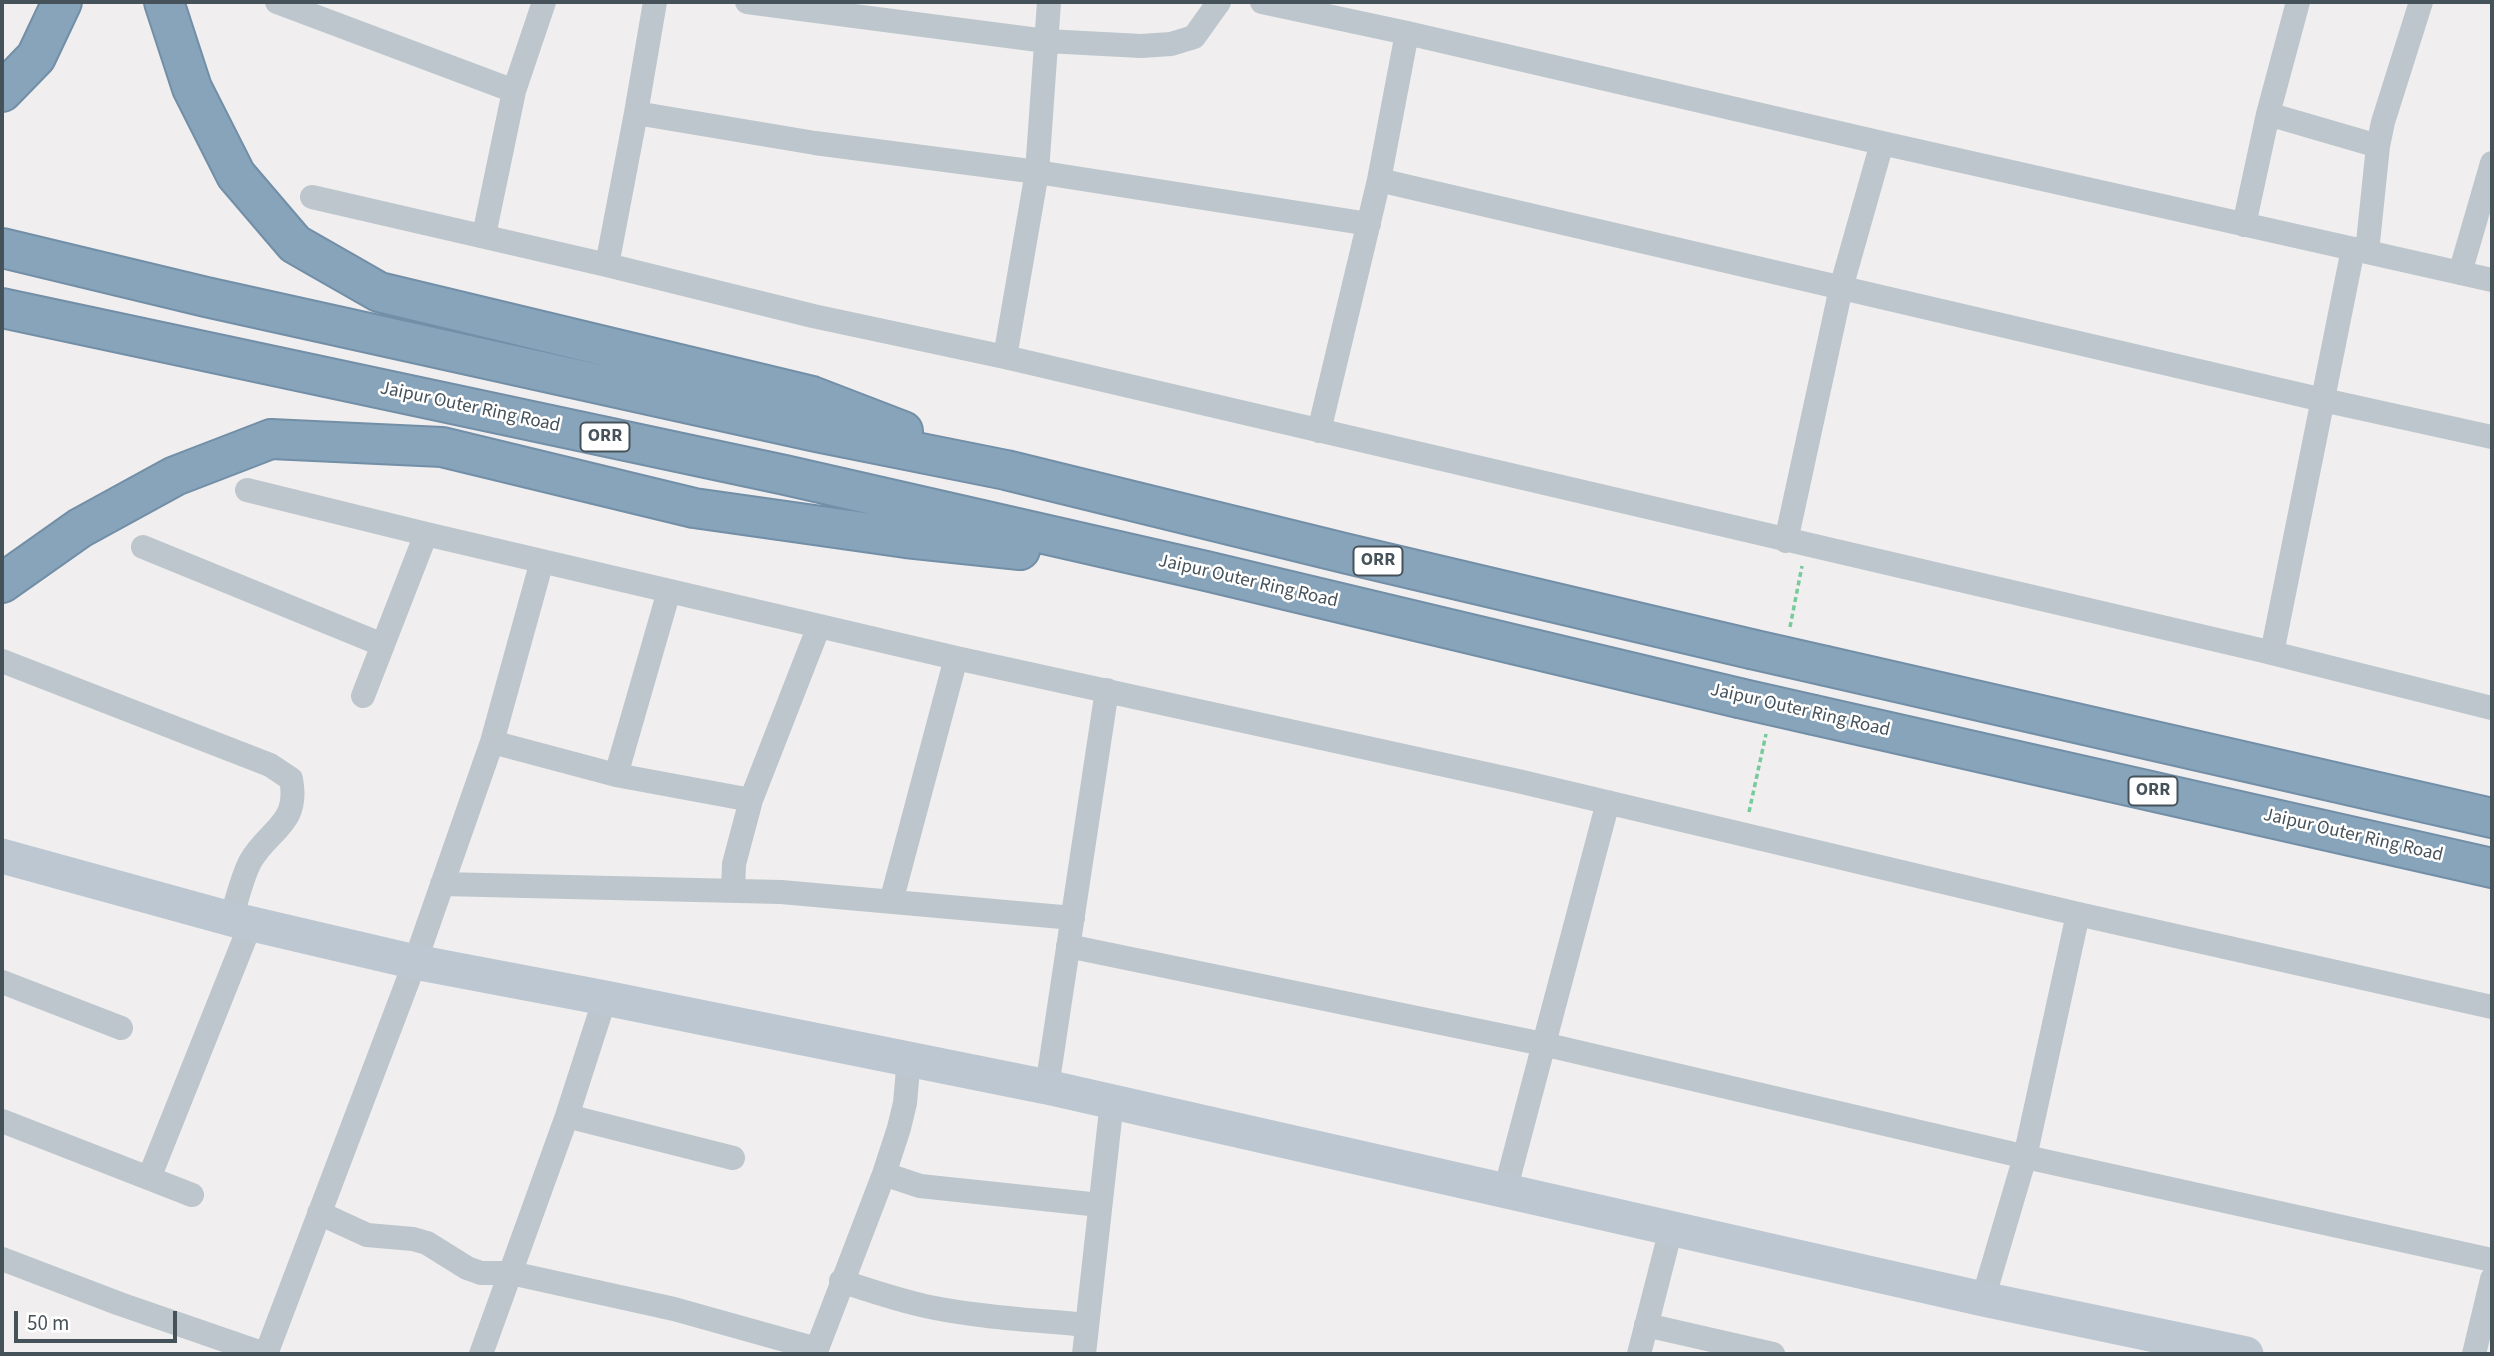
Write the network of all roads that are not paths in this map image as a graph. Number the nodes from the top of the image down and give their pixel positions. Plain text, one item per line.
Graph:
1 (62, 2) edge
2 (163, 2) edge
3 (277, 2) edge
4 (544, 2) edge
5 (655, 2) edge
6 (747, 2) edge
7 (1049, 2) edge
8 (1219, 2) edge
9 (1262, 2) edge
10 (2298, 2) edge
11 (2421, 2) edge
12 (1406, 33) junction
13 (1046, 41) junction
14 (514, 91) junction
15 (2, 92) edge
16 (636, 113) junction
17 (2268, 114) junction
18 (1882, 143) junction
19 (2378, 146) junction
20 (2492, 163) edge
21 (1037, 172) junction
22 (1379, 180) junction
23 (312, 197) dead end
24 (1369, 224) junction
25 (2244, 225) junction
26 (484, 235) junction
27 (2, 248) edge
28 (2360, 250) junction
29 (607, 265) junction
30 (2460, 273) junction
31 (2492, 281) edge
32 (1841, 288) junction
33 (2, 308) edge
34 (1005, 357) junction
35 (2323, 400) junction
36 (1319, 431) junction
37 (2492, 437) edge
38 (1006, 470) junction
39 (247, 490) dead end
40 (426, 534) junction
41 (1786, 541) junction
42 (143, 547) dead end
43 (542, 561) junction
44 (1206, 571) junction
45 (2, 583) edge
46 (669, 591) junction
47 (819, 626) junction
48 (383, 645) junction
49 (2272, 653) junction
50 (956, 658) junction
51 (2, 662) edge
52 (1107, 690) junction
53 (363, 696) dead end
54 (2492, 708) edge
55 (492, 742) junction
56 (616, 775) junction
57 (751, 800) junction
58 (1608, 802) junction
59 (2492, 818) edge
60 (2, 856) edge
61 (2492, 867) edge
62 (442, 884) junction
63 (733, 891) junction
64 (891, 902) junction
65 (2078, 914) junction
66 (1073, 918) junction
67 (241, 921) junction
68 (1068, 946) junction
69 (415, 962) junction
70 (2, 982) edge
71 (606, 998) junction
72 (2492, 1007) edge
73 (121, 1028) dead end
74 (1544, 1044) junction
75 (909, 1058) junction
76 (1047, 1087) junction
77 (1112, 1101) junction
78 (567, 1116) junction
79 (2, 1121) edge
80 (2025, 1157) junction
81 (733, 1158) dead end
82 (884, 1174) junction
83 (149, 1178) junction
84 (1505, 1191) junction
85 (192, 1195) dead end
86 (1100, 1205) junction
87 (319, 1213) junction
88 (1671, 1229) junction
89 (2, 1259) edge
90 (2492, 1260) edge
91 (511, 1273) junction
92 (2492, 1279) edge
93 (841, 1281) junction
94 (1983, 1299) junction
95 (1086, 1325) junction
96 (1647, 1325) junction
97 (816, 1352) edge
98 (265, 1354) edge
99 (481, 1354) edge
100 (1084, 1354) edge
101 (1639, 1354) edge
102 (1773, 1354) edge
103 (2246, 1354) edge
104 (2474, 1354) edge

1 - 15 highway
2 - 38 highway
3 - 14 street
4 - 14 street
5 - 16 street
6 - 13 street
7 - 13 street
8 - 13 street
9 - 12 street
10 - 17 street
11 - 19 street
12 - 18 street
12 - 22 street
13 - 21 street
14 - 26 street
16 - 21 street
16 - 29 street
17 - 19 street
17 - 25 street
18 - 25 street
18 - 32 street
19 - 28 street
20 - 30 street
21 - 24 street
21 - 34 street
22 - 24 street
22 - 32 street
23 - 26 street
24 - 36 street
25 - 28 street
26 - 29 street
27 - 38 highway
28 - 30 street
28 - 35 street
29 - 34 street
30 - 31 street
32 - 35 street
32 - 41 street
33 - 44 highway, Jaipur Outer Ring Road / ORR
34 - 36 street
35 - 37 street
35 - 49 street
36 - 41 street
38 - 59 highway, ORR, bridge
39 - 40 street
40 - 43 street
40 - 48 street
41 - 49 street
42 - 48 street
43 - 46 street
43 - 55 street
44 - 45 highway
44 - 61 highway, Jaipur Outer Ring Road / ORR, bridge
46 - 47 street
46 - 56 street
47 - 50 street
47 - 57 street
48 - 53 street
49 - 54 street
50 - 52 street
50 - 64 street
51 - 67 street
52 - 58 street
52 - 66 street
55 - 56 street
55 - 62 street
56 - 57 street
57 - 63 street
58 - 65 street
58 - 74 street
60 - 67 street
62 - 63 street
62 - 69 street
63 - 64 street
64 - 66 street
65 - 72 street
65 - 80 street
66 - 68 street
67 - 69 street
67 - 83 street
68 - 74 street
68 - 76 street
69 - 71 street
69 - 87 street
70 - 73 street
71 - 75 street
71 - 78 street
74 - 80 street
74 - 84 street
75 - 76 street
75 - 82 street
76 - 77 street
77 - 84 street
77 - 86 street
78 - 81 street
78 - 91 street
79 - 83 street
80 - 90 street
80 - 94 street
82 - 86 street
82 - 93 street
83 - 85 street
84 - 88 street
86 - 95 street
87 - 91 street
87 - 98 street
88 - 94 street
88 - 96 street
89 - 98 street
91 - 97 street
91 - 99 street
92 - 104 street
93 - 95 street
93 - 97 street
94 - 103 street
95 - 100 street
96 - 101 street
96 - 102 street

